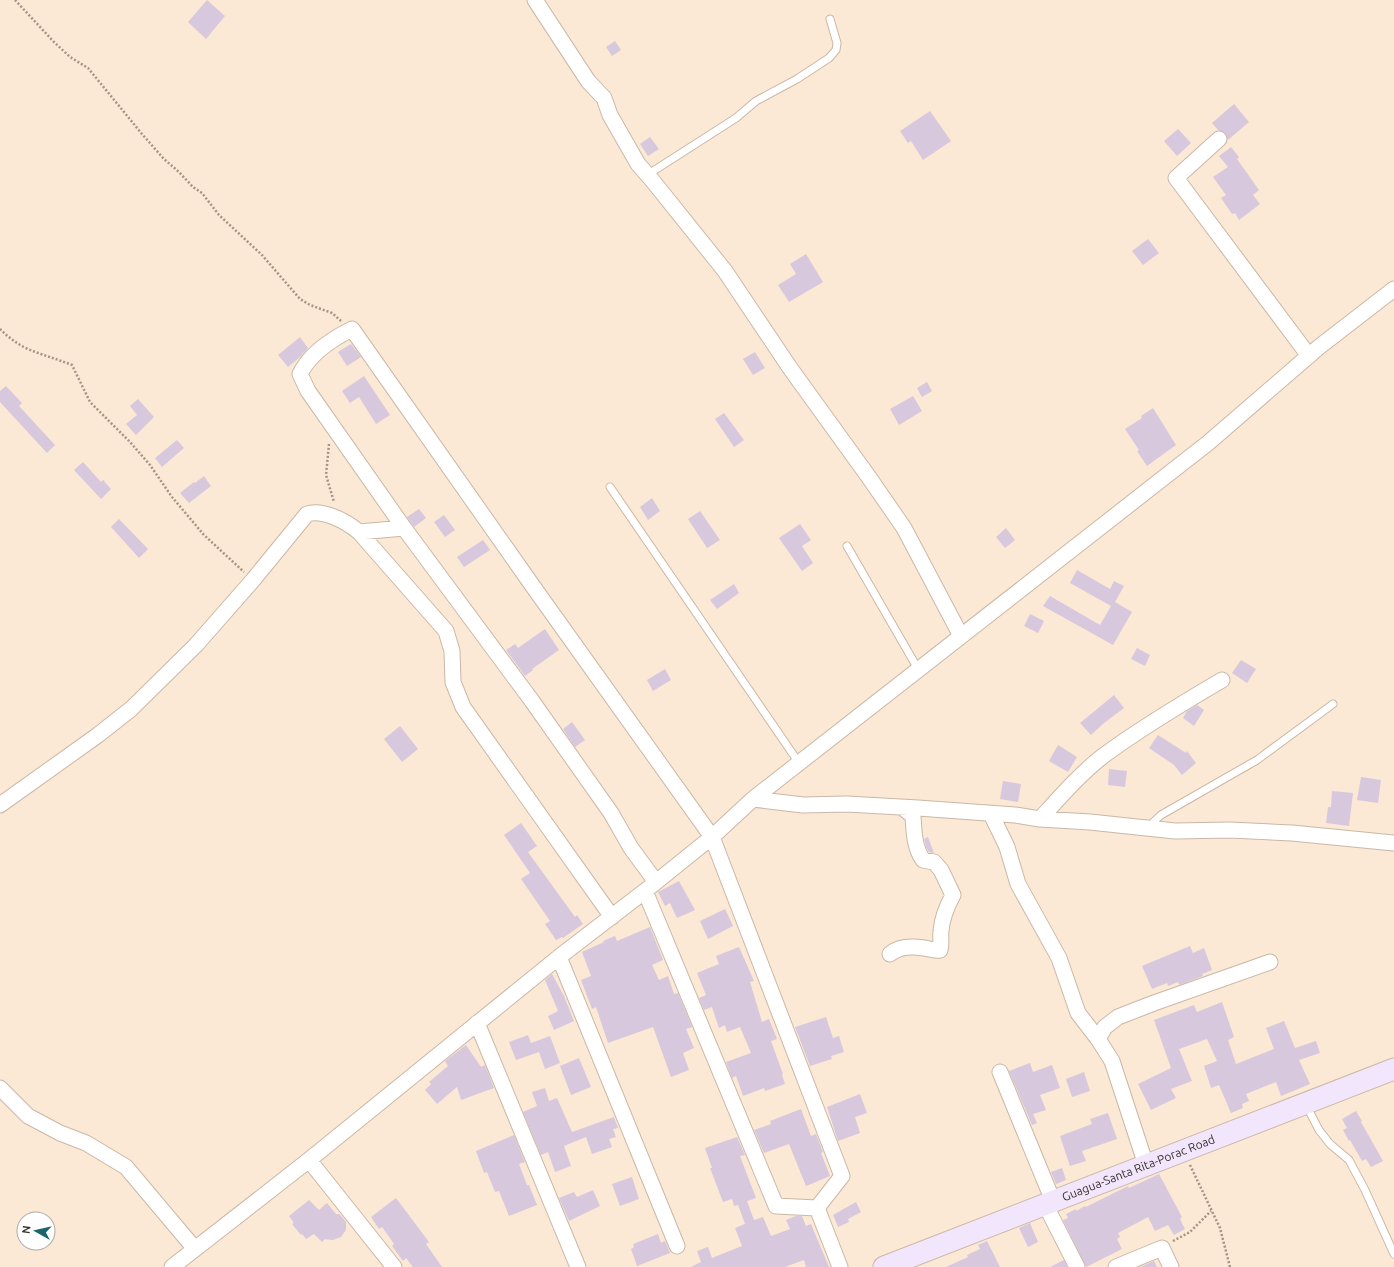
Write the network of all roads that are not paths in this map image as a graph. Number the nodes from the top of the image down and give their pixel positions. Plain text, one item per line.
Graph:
1 (535, 0) edge
2 (830, 19) dead end
3 (1219, 139) dead end
4 (647, 175) junction
5 (1394, 289) edge
6 (1309, 356) junction
7 (610, 487) dead end
8 (404, 528) junction
9 (359, 532) junction
10 (847, 546) dead end
11 (961, 636) junction
12 (918, 669) junction
13 (1222, 680) dead end
14 (1333, 704) dead end
15 (799, 763) junction
16 (753, 799) junction
17 (0, 805) edge
18 (903, 808) junction
19 (991, 814) junction
20 (1040, 819) junction
21 (1147, 828) junction
22 (712, 836) junction
23 (1394, 843) edge
24 (650, 886) junction
25 (612, 917) junction
26 (890, 954) dead end
27 (559, 957) junction
28 (1270, 962) dead end
29 (477, 1023) junction
30 (1098, 1038) junction
31 (1394, 1069) edge
32 (1000, 1072) dead end
33 (0, 1088) edge
34 (1305, 1103) junction
35 (309, 1160) junction
36 (1146, 1165) junction
37 (1049, 1202) junction
38 (817, 1208) junction
39 (677, 1246) dead end
40 (195, 1249) junction
41 (1394, 1254) edge
42 (172, 1267) edge
43 (394, 1267) edge
44 (578, 1267) edge
45 (840, 1267) edge
46 (884, 1267) edge
47 (1077, 1267) edge
48 (1116, 1267) edge
49 (1171, 1267) edge

1 - 4 street
2 - 4 lane
3 - 6 street
4 - 11 street
5 - 6 street
6 - 11 street
7 - 15 lane
8 - 9 street
8 - 22 street
8 - 24 street
9 - 17 street
9 - 25 street
10 - 12 lane
11 - 12 street
12 - 15 street
13 - 20 street
14 - 21 lane
15 - 16 street
16 - 18 street
16 - 22 street
18 - 19 street
18 - 26 street
19 - 20 street
19 - 30 street
20 - 21 street
21 - 23 street
22 - 24 street
22 - 38 street
24 - 25 street
24 - 38 street
25 - 27 street
27 - 29 street
27 - 39 street
28 - 30 street
29 - 35 street
29 - 44 street
30 - 36 street
31 - 34 main road, Guagua-Santa Rita-Porac Road
32 - 37 street
33 - 40 street
34 - 36 main road, Guagua-Santa Rita-Porac Road
34 - 41 lane
35 - 40 street
35 - 43 street
36 - 37 main road, Guagua-Santa Rita-Porac Road
37 - 46 main road, Guagua-Santa Rita-Porac Road
37 - 47 street
38 - 45 street
40 - 42 street
48 - 49 street

